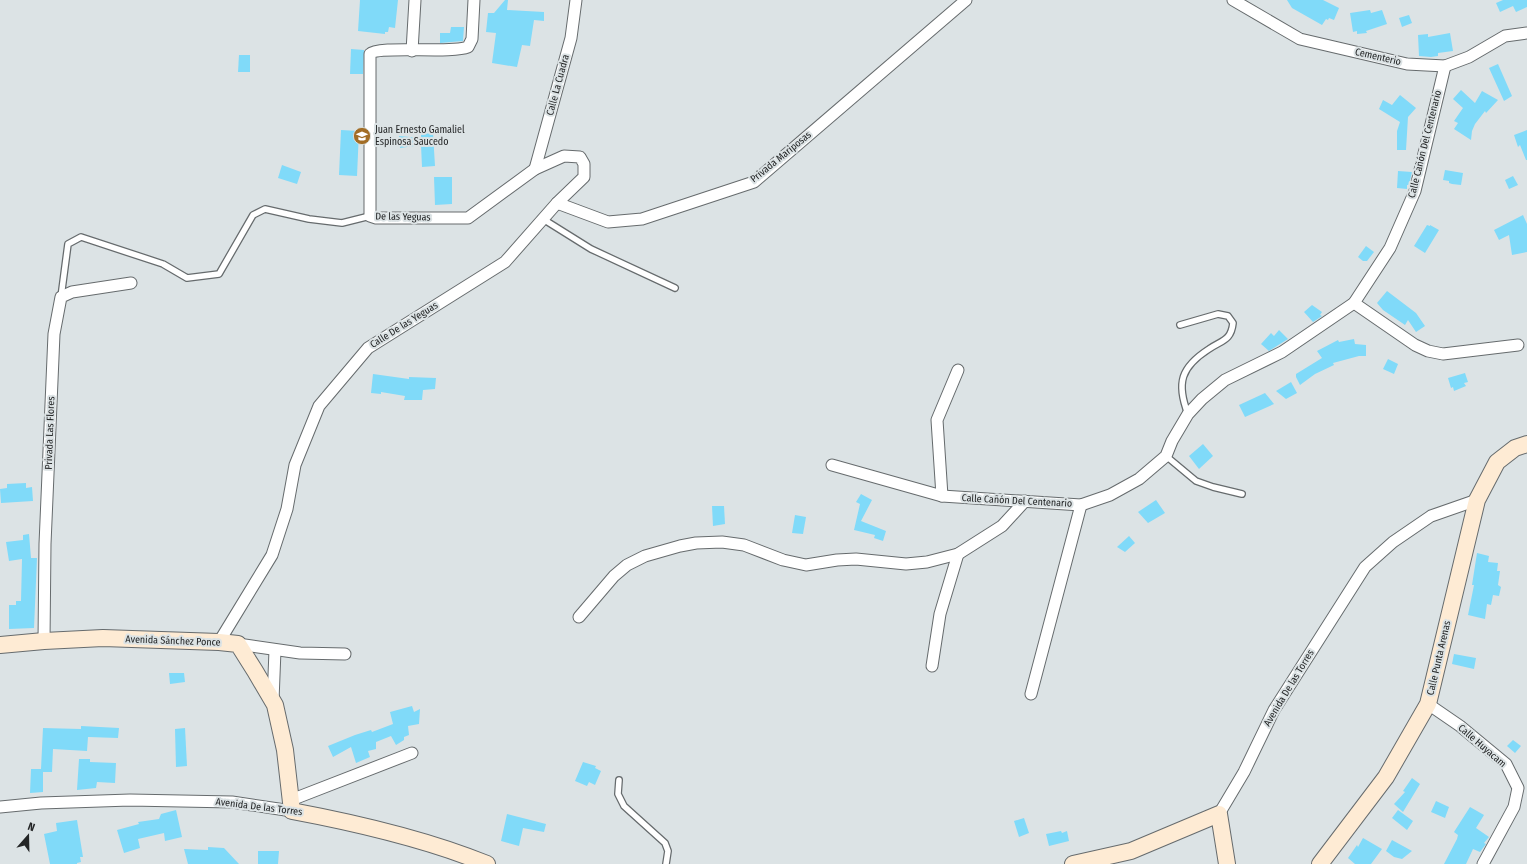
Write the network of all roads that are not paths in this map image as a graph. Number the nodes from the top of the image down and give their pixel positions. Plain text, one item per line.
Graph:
1 (415, 0) edge
2 (474, 0) edge
3 (576, 0) edge
4 (966, 0) edge
5 (1233, 0) edge
6 (1527, 33) edge
7 (412, 50) junction
8 (1445, 66) junction
9 (580, 157) joint
10 (535, 169) junction
11 (557, 203) junction
12 (370, 216) junction
13 (543, 219) junction
14 (130, 283) dead end
15 (674, 288) dead end
16 (61, 297) junction
17 (1354, 303) junction
18 (1180, 325) dead end
19 (1518, 345) dead end
20 (958, 370) dead end
21 (1188, 414) junction
22 (1527, 444) edge
23 (1166, 456) junction
24 (832, 465) dead end
25 (1242, 494) dead end
26 (942, 496) junction
27 (1477, 500) junction
28 (1026, 502) junction
29 (1081, 505) junction
30 (958, 554) junction
31 (579, 617) dead end
32 (44, 641) junction
33 (220, 642) junction
34 (238, 644) junction
35 (0, 645) edge
36 (274, 650) junction
37 (345, 654) dead end
38 (932, 666) dead end
39 (1031, 694) dead end
40 (273, 702) junction
41 (1428, 704) junction
42 (412, 753) dead end
43 (618, 780) dead end
44 (291, 805) junction
45 (0, 807) edge
46 (1219, 814) junction
47 (487, 864) edge
48 (666, 864) edge
49 (1074, 864) edge
50 (1227, 864) edge
51 (1320, 864) edge
52 (1483, 864) edge

1 - 7 street
2 - 7 street, De las Yeguas
3 - 10 street, Calle La Cuadra
4 - 11 street, Privada Mariposas
5 - 8 street, Cementerio
6 - 8 street, Cementerio
7 - 12 street, De las Yeguas
8 - 17 street, Calle Cañón Del Centenario
9 - 10 street, De las Yeguas
9 - 11 street, Calle De las Yeguas
10 - 12 street, De las Yeguas
11 - 13 street, Calle De las Yeguas
12 - 16 lane
13 - 15 lane
13 - 33 street, Calle De las Yeguas
14 - 16 street
16 - 32 street, Privada Las Flores
17 - 19 street
17 - 21 street, Calle Cañón Del Centenario
18 - 21 lane
20 - 26 street
21 - 23 street, Calle Cañón Del Centenario
22 - 27 street, Calle Punta Arenas
23 - 25 lane
23 - 29 street, Calle Cañón Del Centenario
24 - 26 street, Calle Cañón Del Centenario
26 - 28 street, Calle Cañón Del Centenario
27 - 41 street, Calle Punta Arenas
27 - 46 street, Avenida De las Torres
28 - 29 street, Calle Cañón Del Centenario
28 - 30 street
29 - 39 street
30 - 31 street
30 - 38 street
32 - 33 street, Avenida Sánchez Ponce
32 - 35 street, Avenida Sánchez Ponce
33 - 34 street, Avenida Sánchez Ponce
34 - 36 street, Avenida Sánchez Ponce
34 - 40 street
36 - 37 street, Avenida Sánchez Ponce
36 - 40 street
40 - 44 street
41 - 51 street, Calle Punta Arenas
41 - 52 street, Calle Huyacam
42 - 44 street
43 - 48 lane
44 - 45 street, Avenida De las Torres
44 - 47 street, Avenida De las Torres
46 - 49 street
46 - 50 street

